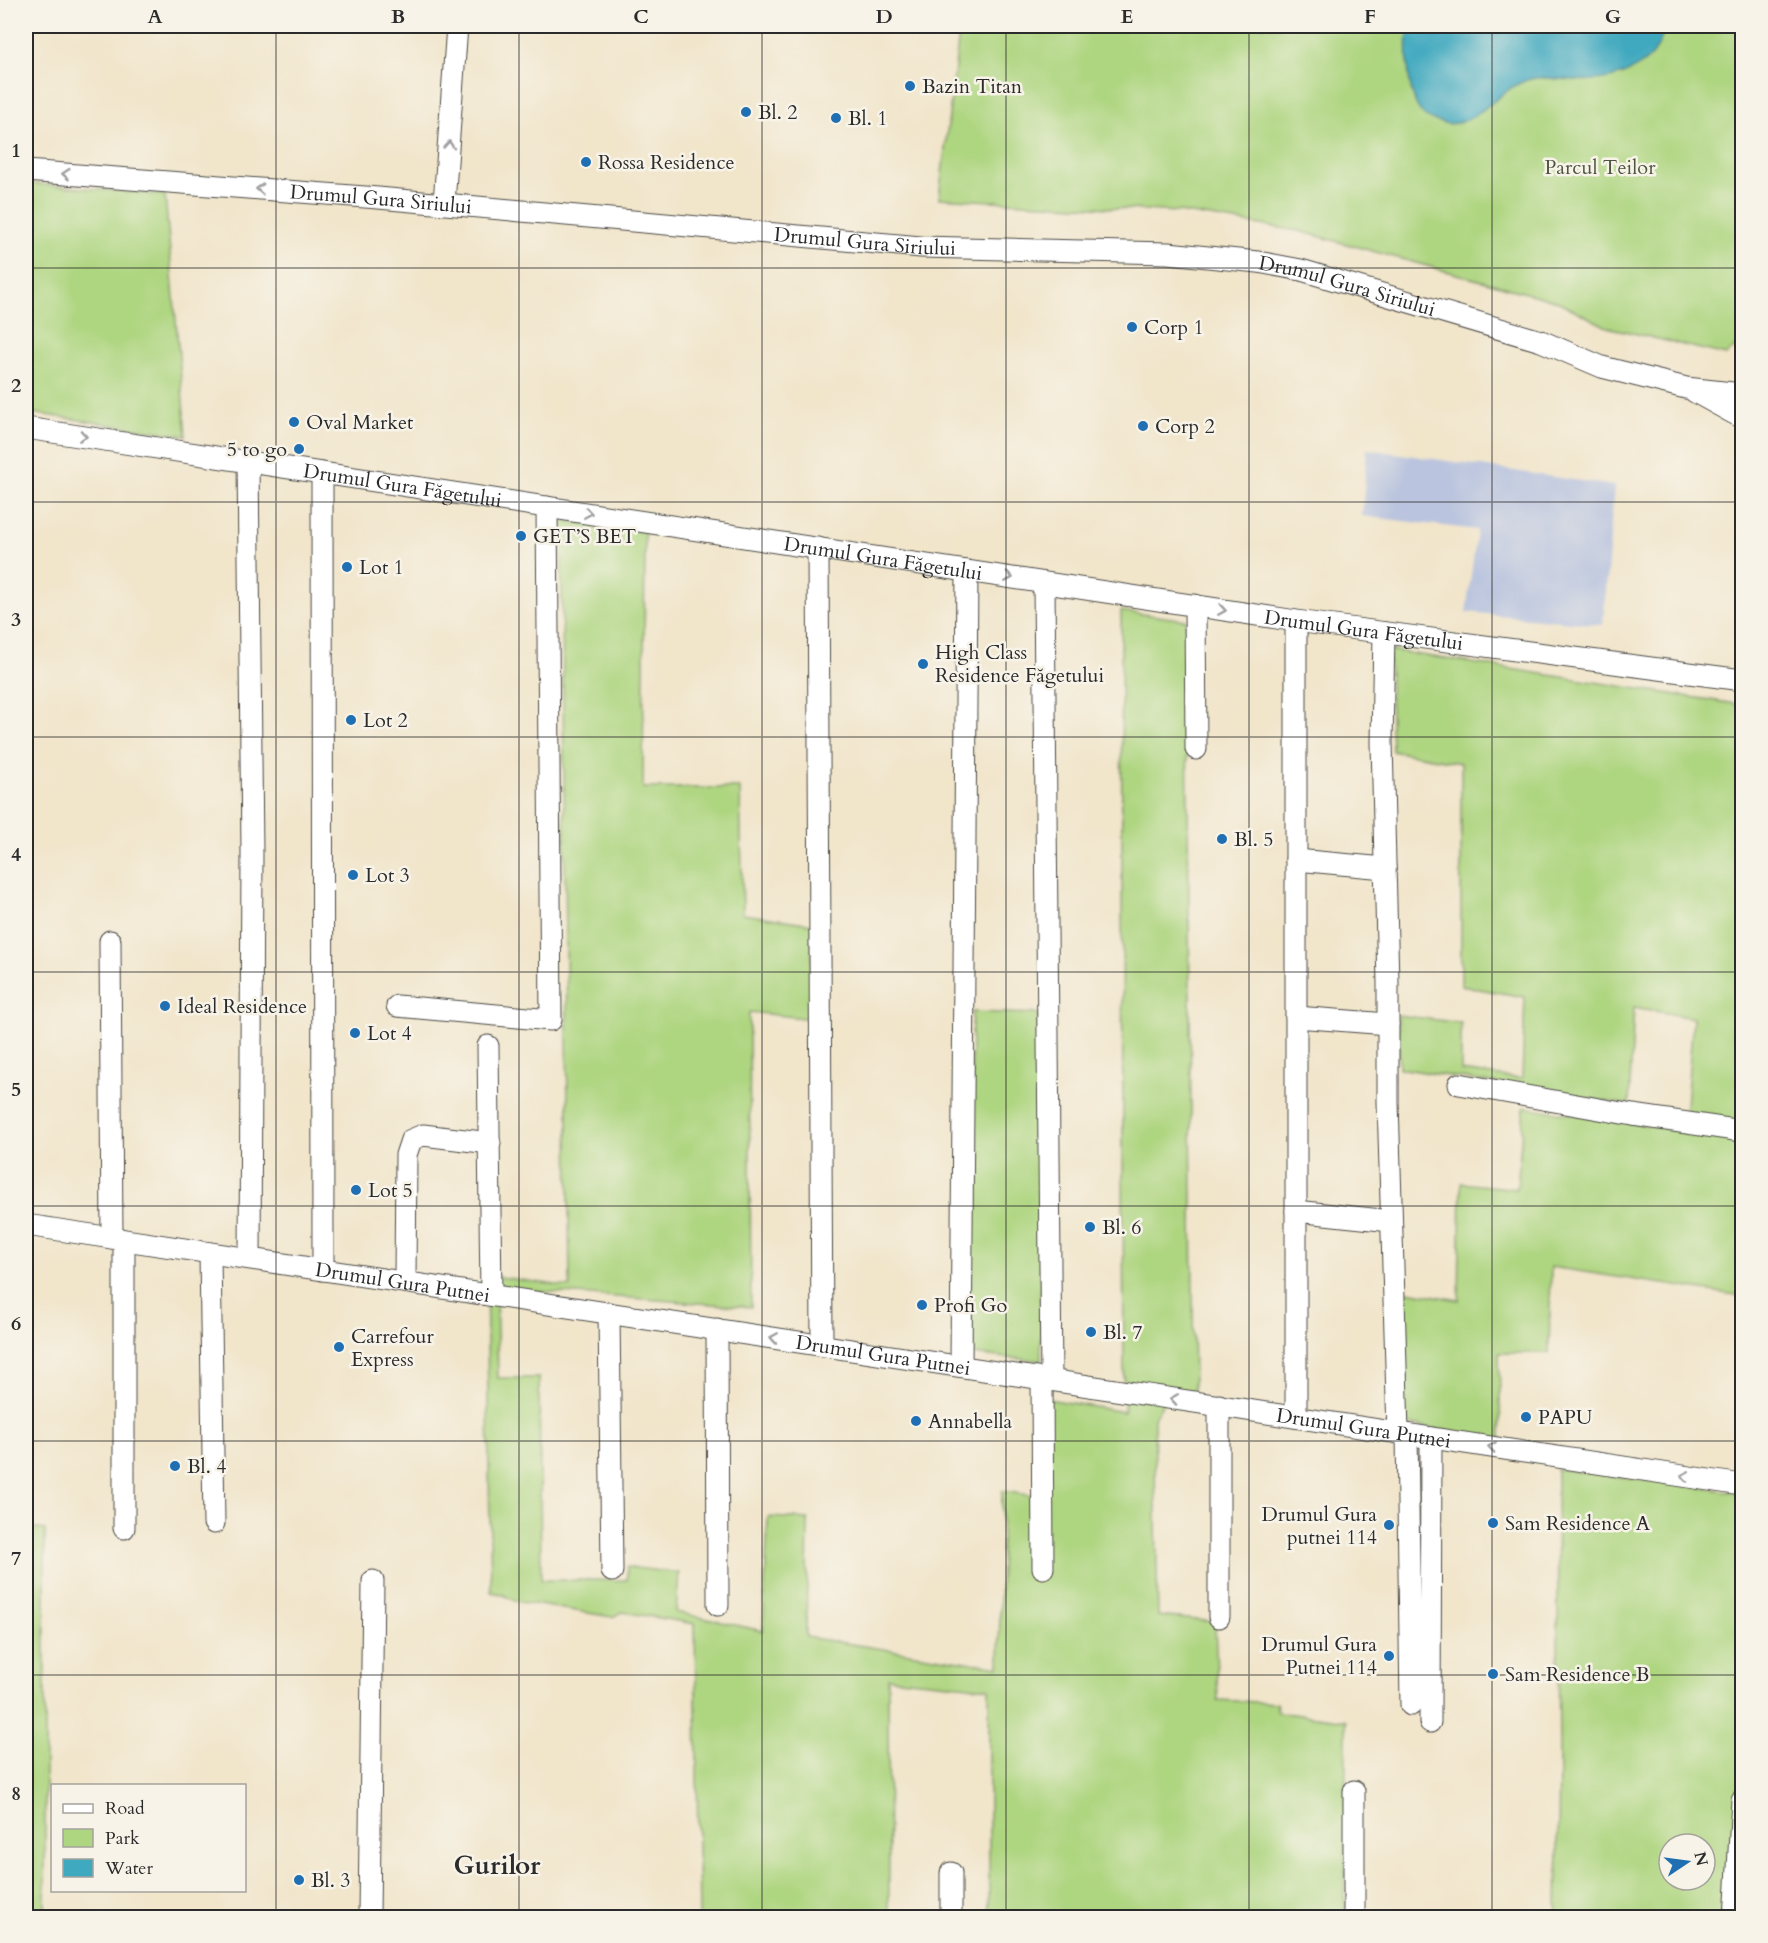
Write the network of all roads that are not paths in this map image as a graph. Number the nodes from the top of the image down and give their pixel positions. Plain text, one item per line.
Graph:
1 (457, 26) edge
2 (26, 171) edge
3 (444, 203) junction
4 (1686, 388) junction
5 (1743, 394) edge
6 (1743, 418) edge
7 (26, 428) edge
8 (248, 461) junction
9 (322, 473) junction
10 (547, 507) junction
11 (818, 548) junction
12 (967, 571) junction
13 (1044, 582) junction
14 (1195, 605) junction
15 (1296, 621) junction
16 (1384, 633) junction
17 (1743, 680) edge
18 (1196, 749) dead end
19 (1296, 860) junction
20 (1385, 868) junction
21 (110, 941) dead end
22 (397, 1006) dead end
23 (1296, 1017) junction
24 (1388, 1024) junction
25 (488, 1046) dead end
26 (1459, 1084) dead end
27 (1743, 1131) edge
28 (490, 1143) junction
29 (1296, 1211) junction
30 (1391, 1221) junction
31 (26, 1224) edge
32 (118, 1238) junction
33 (210, 1253) junction
34 (250, 1258) junction
35 (323, 1270) junction
36 (405, 1282) junction
37 (491, 1295) junction
38 (609, 1313) junction
39 (717, 1329) junction
40 (822, 1345) junction
41 (961, 1366) junction
42 (1046, 1379) junction
43 (1219, 1405) junction
44 (1296, 1417) junction
45 (1402, 1433) junction
46 (1431, 1438) junction
47 (1743, 1485) edge
48 (214, 1523) dead end
49 (123, 1528) dead end
50 (1043, 1568) dead end
51 (612, 1570) dead end
52 (373, 1581) dead end
53 (718, 1605) dead end
54 (1219, 1617) dead end
55 (1411, 1705) dead end
56 (1430, 1722) dead end
57 (1354, 1791) dead end
58 (1743, 1800) edge
59 (951, 1873) dead end
60 (369, 1917) edge
61 (951, 1917) edge
62 (1354, 1917) edge
63 (1735, 1917) edge

3 -> 1 street
3 -> 2 street, Drumul Gura Siriului
3 - 4 street, Drumul Gura Siriului
4 - 5 street, Drumul Gura Siriului
4 - 6 street, Drumul Gura Siriului
7 -> 8 street, Drumul Gura Făgetului
8 - 9 street, Drumul Gura Făgetului
8 - 34 street
9 - 10 street, Drumul Gura Făgetului
9 - 35 street
10 -> 11 street, Drumul Gura Făgetului
10 - 22 street
11 - 12 street, Drumul Gura Făgetului
11 - 40 street
12 -> 13 street, Drumul Gura Făgetului
12 - 41 street
13 - 14 street, Drumul Gura Făgetului
13 - 42 street
14 -> 15 street, Drumul Gura Făgetului
14 - 18 street
15 - 16 street, Drumul Gura Făgetului
15 - 19 street
16 - 17 street, Drumul Gura Făgetului
16 - 20 street
19 - 20 street
19 - 23 street
20 - 24 street
21 - 32 street
23 - 24 street
23 - 29 street
24 - 30 street
25 - 28 street
26 - 27 street
28 - 36 street
28 - 37 street
29 - 30 street
29 - 44 street
30 - 45 street
31 - 32 street, Drumul Gura Putnei
32 - 33 street, Drumul Gura Putnei
32 - 49 street
33 - 34 street, Drumul Gura Putnei
33 - 48 street
34 - 35 street, Drumul Gura Putnei
35 - 36 street, Drumul Gura Putnei
36 - 37 street, Drumul Gura Putnei
37 - 38 street, Drumul Gura Putnei
38 - 39 street, Drumul Gura Putnei
38 - 51 street
40 -> 39 street, Drumul Gura Putnei
39 - 53 street
40 - 41 street, Drumul Gura Putnei
41 - 42 street, Drumul Gura Putnei
43 -> 42 street, Drumul Gura Putnei
42 - 50 street
43 - 44 street, Drumul Gura Putnei
43 - 54 street
44 - 45 street, Drumul Gura Putnei
45 - 46 street, Drumul Gura Putnei
45 - 55 street
47 -> 46 street, Drumul Gura Putnei
46 - 56 street
52 - 60 street
57 - 62 street
58 - 63 street
59 - 61 street

